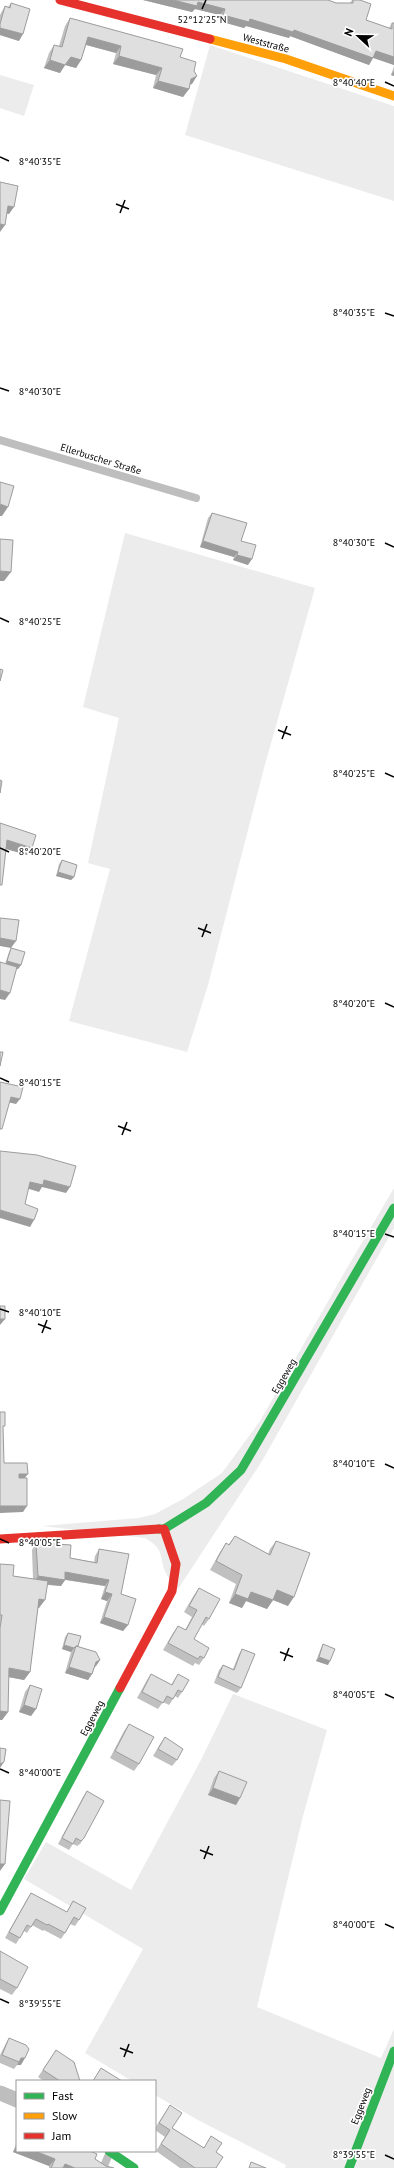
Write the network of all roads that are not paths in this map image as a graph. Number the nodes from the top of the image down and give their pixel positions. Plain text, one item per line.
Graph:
1 (60, 0) edge
2 (394, 96) edge
3 (0, 440) edge
4 (196, 498) dead end
5 (394, 1208) edge
6 (164, 1529) junction
7 (0, 1539) edge
8 (0, 1911) edge
9 (394, 2051) edge
10 (0, 2093) edge
11 (16, 2100) edge
12 (110, 2152) edge
13 (111, 2152) edge
14 (103, 2168) edge
15 (134, 2168) edge
16 (348, 2168) edge

1 - 2 street, Weststraße
3 - 4 lane, Ellerbuscher Straße
5 - 6 street, Eggeweg
6 - 7 street, Eggeweg
6 - 8 street, Eggeweg
9 - 16 street, Eggeweg
10 - 11 street
12 - 14 lane
13 - 15 street

